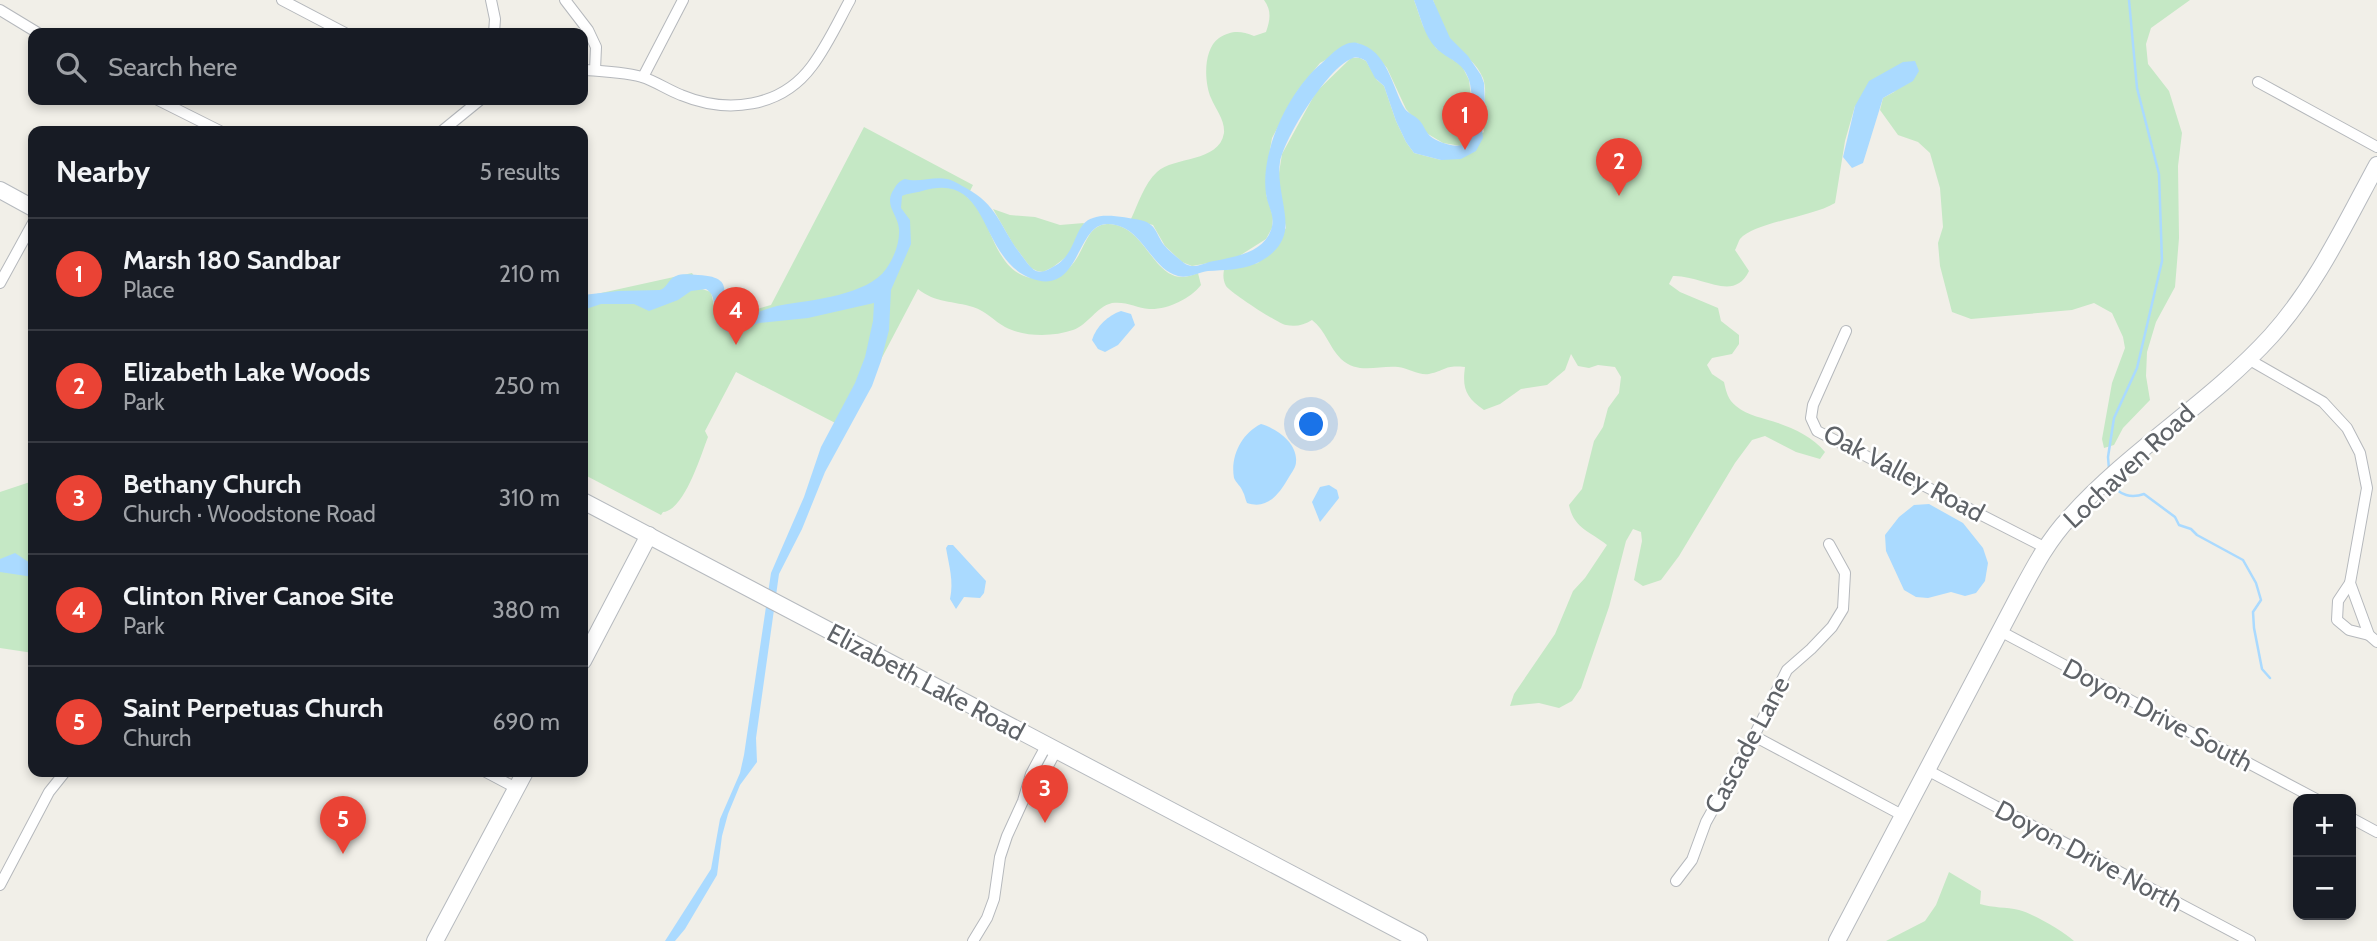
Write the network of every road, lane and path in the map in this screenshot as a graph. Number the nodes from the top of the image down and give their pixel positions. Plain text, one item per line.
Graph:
1 (282, 0) edge
2 (491, 0) edge
3 (565, 0) edge
4 (683, 0) edge
5 (850, 0) edge
6 (0, 10) edge
7 (30, 28) edge
8 (335, 28) edge
9 (494, 28) edge
10 (586, 28) edge
11 (588, 32) edge
12 (588, 70) edge
13 (595, 70) junction
14 (643, 77) junction
15 (2258, 82) dead end
16 (168, 105) edge
17 (463, 105) edge
18 (210, 126) edge
19 (446, 126) edge
20 (2377, 147) edge
21 (2377, 165) edge
22 (0, 190) edge
23 (28, 205) edge
24 (28, 232) edge
25 (0, 283) edge
26 (1846, 331) dead end
27 (2248, 359) junction
28 (588, 503) edge
29 (649, 535) junction
30 (1829, 544) dead end
31 (2046, 548) junction
32 (2350, 583) junction
33 (2000, 632) junction
34 (2373, 638) edge
35 (588, 651) edge
36 (1754, 736) junction
37 (1051, 748) junction
38 (1927, 770) junction
39 (61, 777) edge
40 (495, 777) edge
41 (522, 777) edge
42 (516, 788) junction
43 (2307, 794) edge
44 (1902, 816) junction
45 (2356, 821) edge
46 (2377, 832) edge
47 (1676, 881) dead end
48 (0, 886) edge
49 (1410, 939) edge
50 (435, 941) edge
51 (973, 941) edge
52 (1838, 941) edge
53 (2250, 941) edge

1 - 8 street
2 - 9 street
3 - 10 street
4 - 14 street
5 - 14 street
6 - 7 street
11 - 13 street
12 - 13 street
13 - 14 street
15 - 20 street
16 - 18 street
17 - 19 street
21 - 27 street, Lochaven Road
22 - 23 street
24 - 25 street
26 - 31 street, Oak Valley Road
27 - 31 street, Lochaven Road
27 - 32 street
28 - 29 street, Elizabeth Lake Road
29 - 35 street
29 - 37 street, Elizabeth Lake Road
30 - 36 street, Cascade Lane
31 - 33 street, Lochaven Road
32 - 34 street
32 - 34 street
33 - 38 street, Lochaven Road
33 - 43 street, Doyon Drive South
36 - 44 street
36 - 47 street, Cascade Lane
37 - 49 street, Elizabeth Lake Road
37 - 51 street
38 - 44 street, Lochaven Road
38 - 53 street, Doyon Drive North
39 - 48 street
40 - 42 street
41 - 42 street
42 - 50 street
44 - 52 street, Lochaven Road
45 - 46 street

